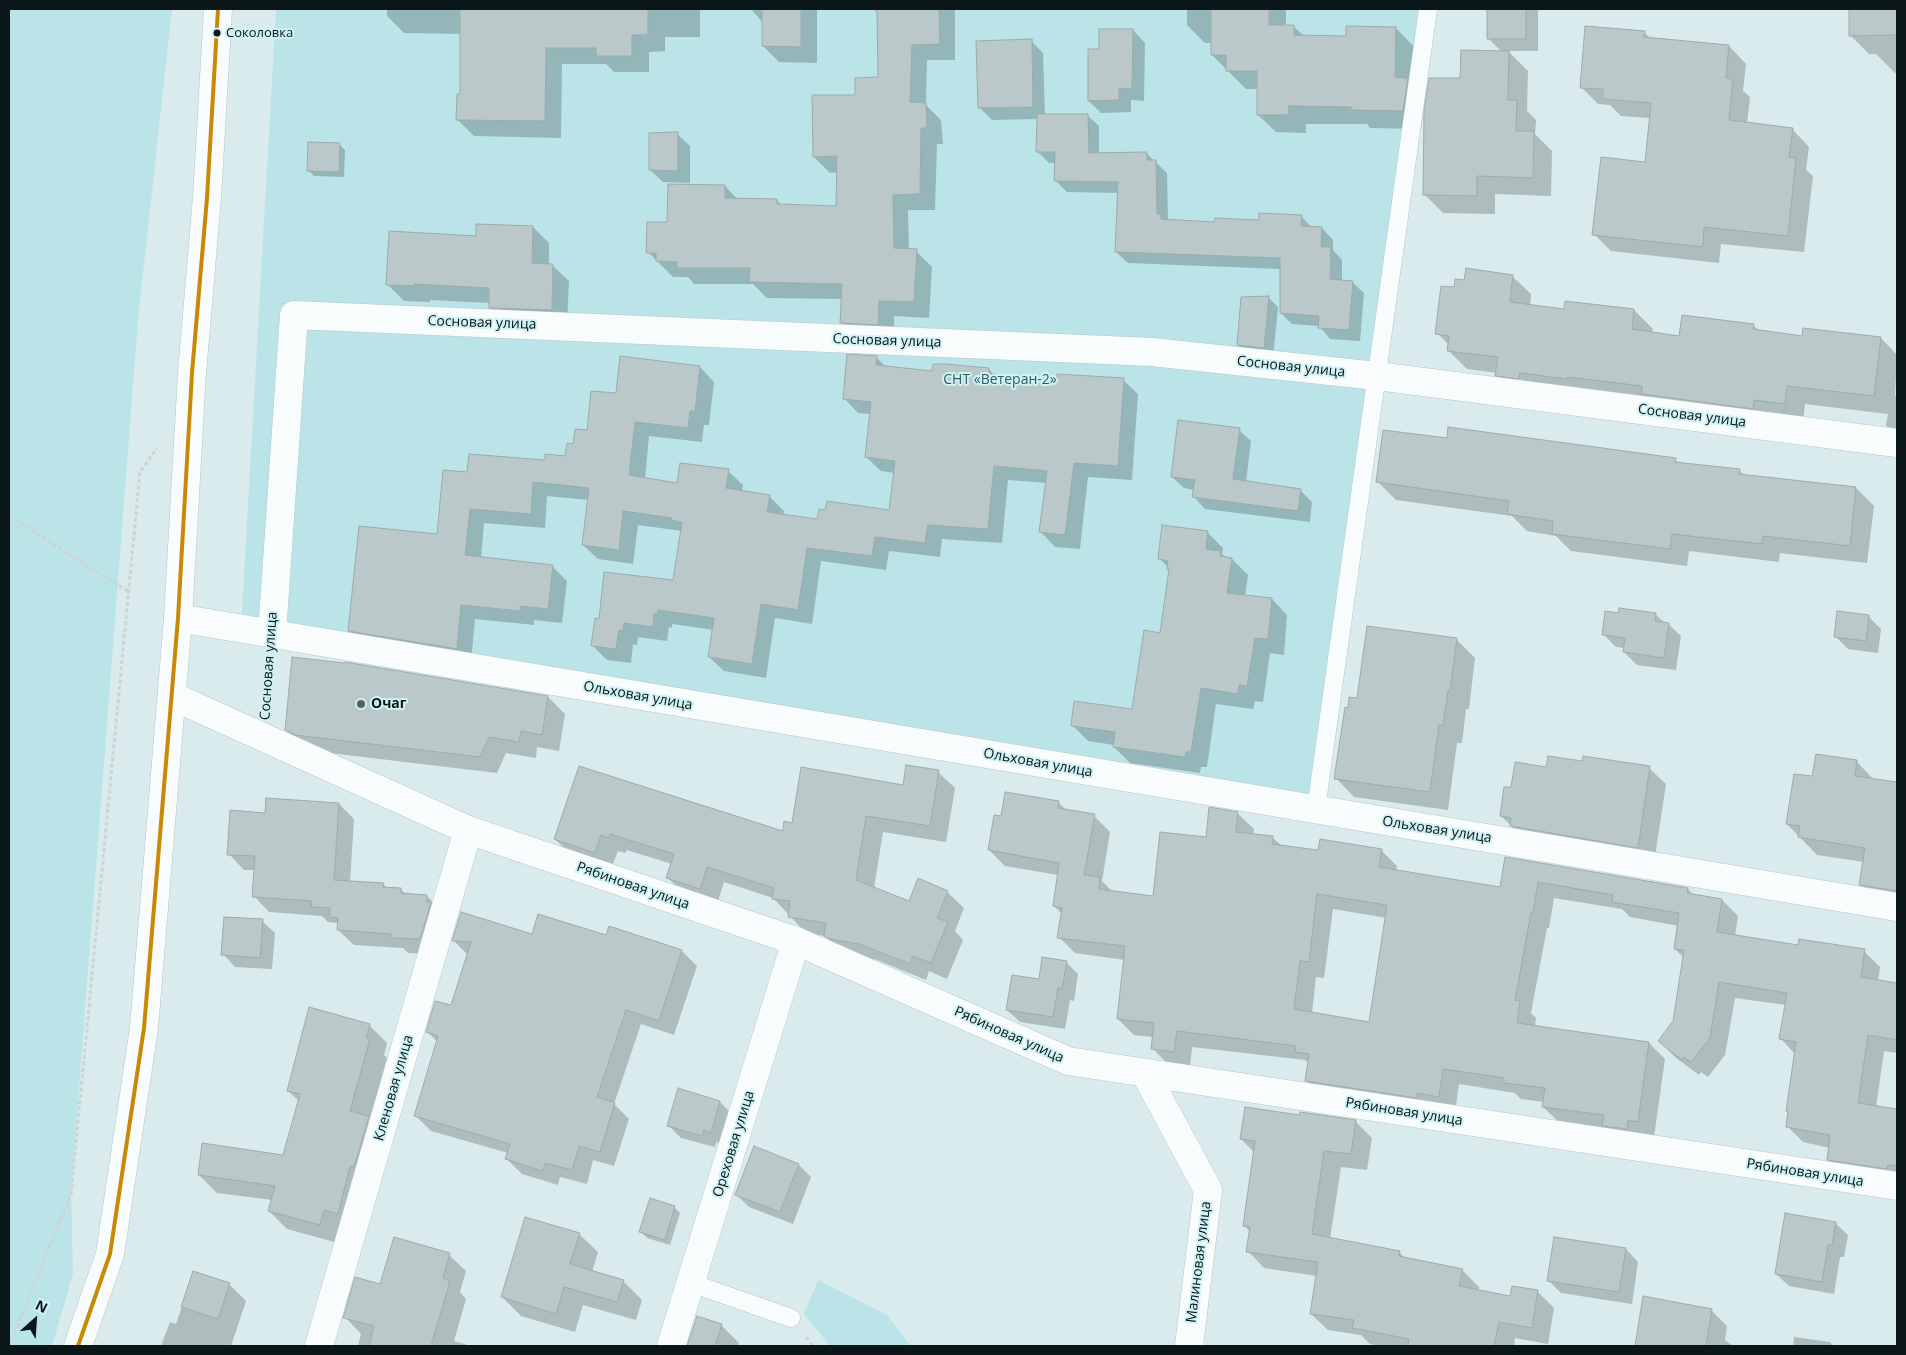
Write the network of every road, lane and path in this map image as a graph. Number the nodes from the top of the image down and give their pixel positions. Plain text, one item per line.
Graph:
1 (218, 9) edge
2 (1428, 9) edge
3 (1377, 376) junction
4 (161, 443) dead end
5 (1897, 443) edge
6 (9, 516) edge
7 (128, 591) junction
8 (178, 618) junction
9 (272, 634) junction
10 (172, 696) junction
11 (264, 738) junction
12 (1316, 810) junction
13 (468, 830) junction
14 (1897, 907) edge
15 (796, 941) junction
16 (1145, 1073) junction
17 (1897, 1186) edge
18 (691, 1283) junction
19 (791, 1318) dead end
20 (9, 1345) edge
21 (78, 1346) edge
22 (319, 1346) edge
23 (671, 1346) edge
24 (1189, 1346) edge

1 - 8 street
2 - 3 lane
3 - 5 street, Сосновая улица
3 - 9 street, Сосновая улица
3 - 12 lane
4 - 7 path
6 - 7 path
7 - 20 path
8 - 9 street, Ольховая улица
8 - 10 street
9 - 11 path, Сосновая улица
9 - 12 street, Ольховая улица
10 - 11 street, Рябиновая улица
10 - 21 street
11 - 13 street, Рябиновая улица
12 - 14 street, Ольховая улица
13 - 15 street, Рябиновая улица
13 - 22 street, Кленовая улица
15 - 16 street, Рябиновая улица
15 - 18 street, Ореховая улица
16 - 17 street, Рябиновая улица
16 - 24 street, Малиновая улица
18 - 19 lane
18 - 23 street, Ореховая улица

